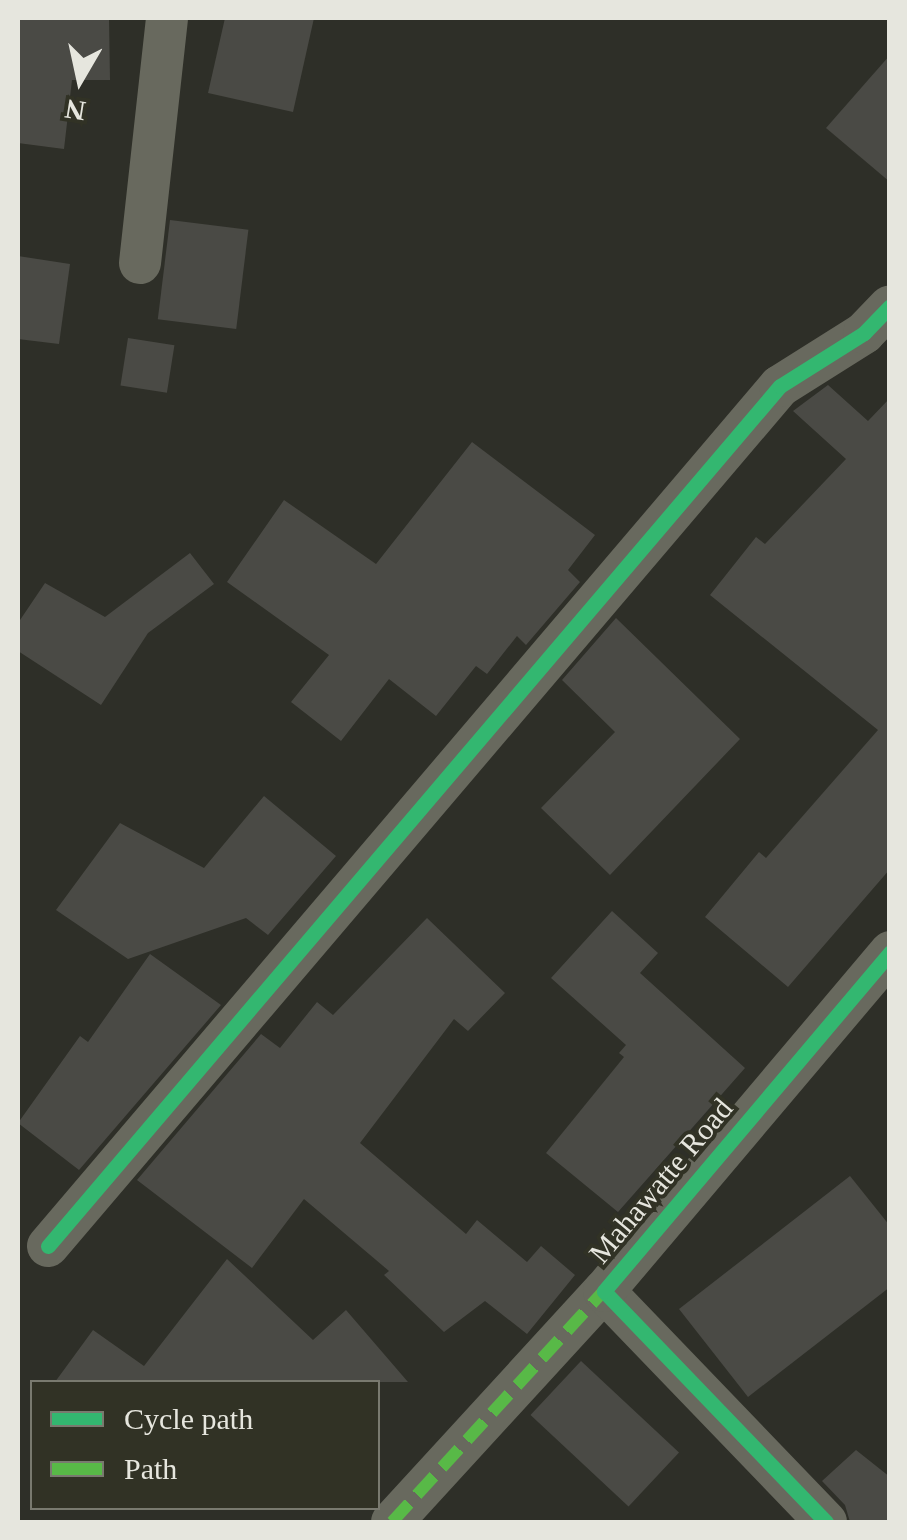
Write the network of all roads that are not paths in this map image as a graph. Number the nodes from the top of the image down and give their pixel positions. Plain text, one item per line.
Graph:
1 (168, 18) edge
2 (140, 263) dead end
3 (890, 306) edge
4 (890, 952) edge
5 (48, 1246) dead end
6 (604, 1291) junction
7 (392, 1522) edge
8 (826, 1522) edge

1 - 2 street
3 - 5 street
4 - 6 street, Mahawatte Road
6 - 7 street
6 - 8 street, Mahawatte Road

